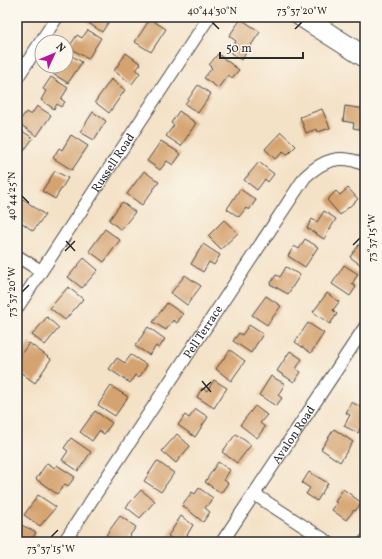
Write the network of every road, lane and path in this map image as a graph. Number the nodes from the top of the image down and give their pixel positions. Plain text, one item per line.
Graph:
1 (57, 17) edge
2 (209, 17) edge
3 (308, 19) edge
4 (365, 57) edge
5 (17, 78) edge
6 (365, 166) edge
7 (17, 256) edge
8 (41, 272) junction
9 (17, 308) edge
10 (365, 327) edge
11 (254, 494) junction
12 (64, 542) edge
13 (222, 542) edge
14 (328, 542) edge

1 - 5 street
2 - 8 street, Russell Road
3 - 4 main road
6 - 12 street, Pell Terrace
7 - 8 street
8 - 9 street, Russell Road
10 - 11 street, Avalon Road
11 - 13 street, Avalon Road
11 - 14 street

